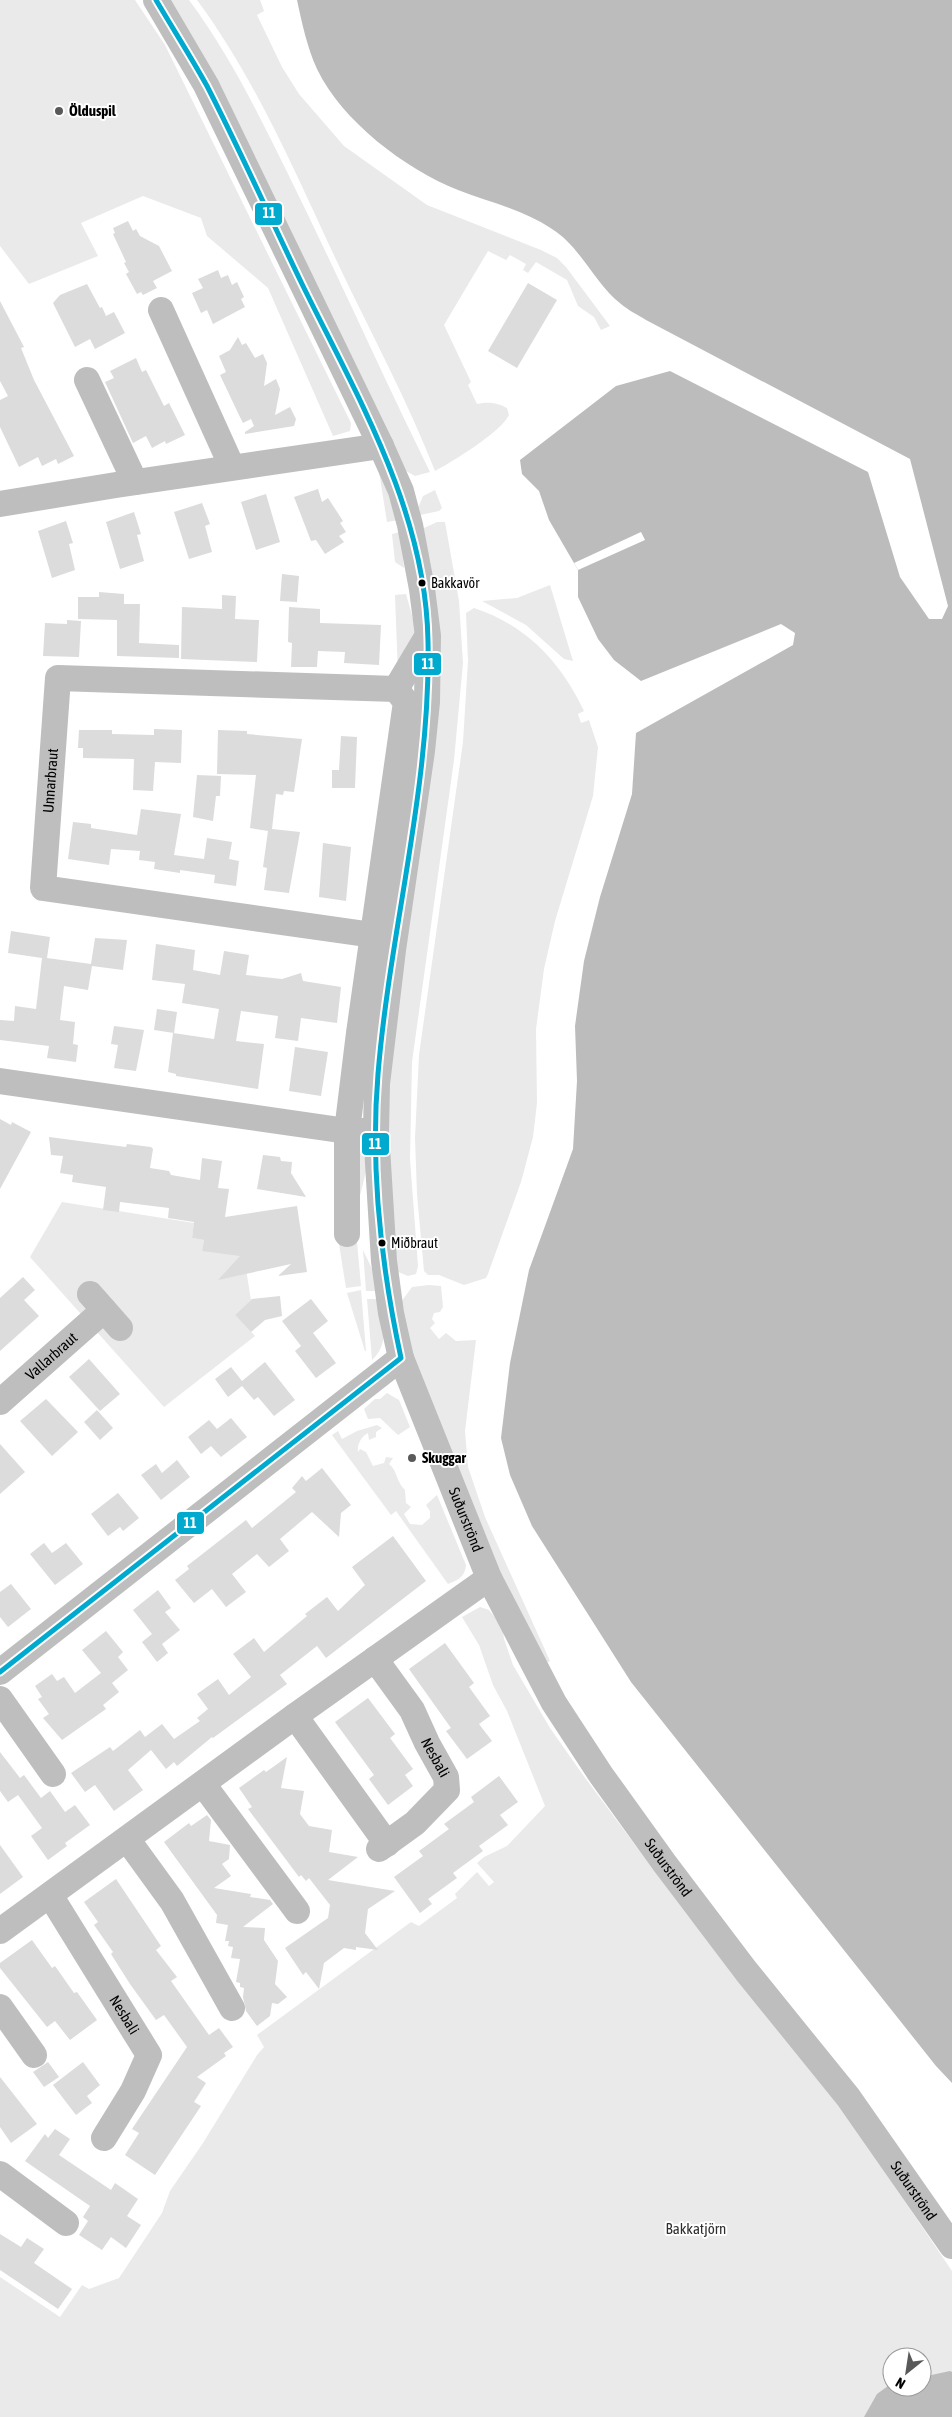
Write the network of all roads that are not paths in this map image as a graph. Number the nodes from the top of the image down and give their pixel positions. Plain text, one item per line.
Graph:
1 (156, 0) edge
2 (161, 310) dead end
3 (87, 380) dead end
4 (382, 446) junction
5 (232, 467) junction
6 (135, 482) junction
7 (2, 497) edge
8 (428, 636) junction
9 (396, 689) junction
10 (374, 934) junction
11 (0, 1081) edge
12 (348, 1131) junction
13 (376, 1131) junction
14 (347, 1234) dead end
15 (105, 1311) dead end
16 (401, 1358) junction
17 (0, 1402) edge
18 (489, 1578) junction
19 (374, 1659) junction
20 (0, 1672) edge
21 (0, 1700) edge
22 (295, 1716) junction
23 (53, 1774) dead end
24 (203, 1784) junction
25 (127, 1839) junction
26 (50, 1895) junction
27 (297, 1912) dead end
28 (0, 1931) edge
29 (0, 2007) edge
30 (232, 2008) dead end
31 (34, 2055) dead end
32 (104, 2138) dead end
33 (0, 2174) edge
34 (66, 2223) dead end
35 (952, 2246) edge

1 - 4 street, Suðurströnd
2 - 5 street
3 - 6 street
4 - 5 street
4 - 8 street, Suðurströnd
5 - 6 street
6 - 7 street
8 - 9 street
8 - 13 street, Suðurströnd
9 - 10 street
9 - 10 street, Unnarbraut
10 - 12 street
11 - 12 street
12 - 13 street
12 - 14 street
13 - 16 street, Suðurströnd
15 - 17 street, Vallarbraut
16 - 18 street, Suðurströnd
16 - 20 street
18 - 19 street
18 - 35 street, Suðurströnd
19 - 22 street
19 - 22 street, Nesbali
21 - 23 street
22 - 24 street
24 - 25 street
24 - 27 street
25 - 26 street
25 - 30 street
26 - 28 street
26 - 32 street, Nesbali
29 - 31 street
33 - 34 street

